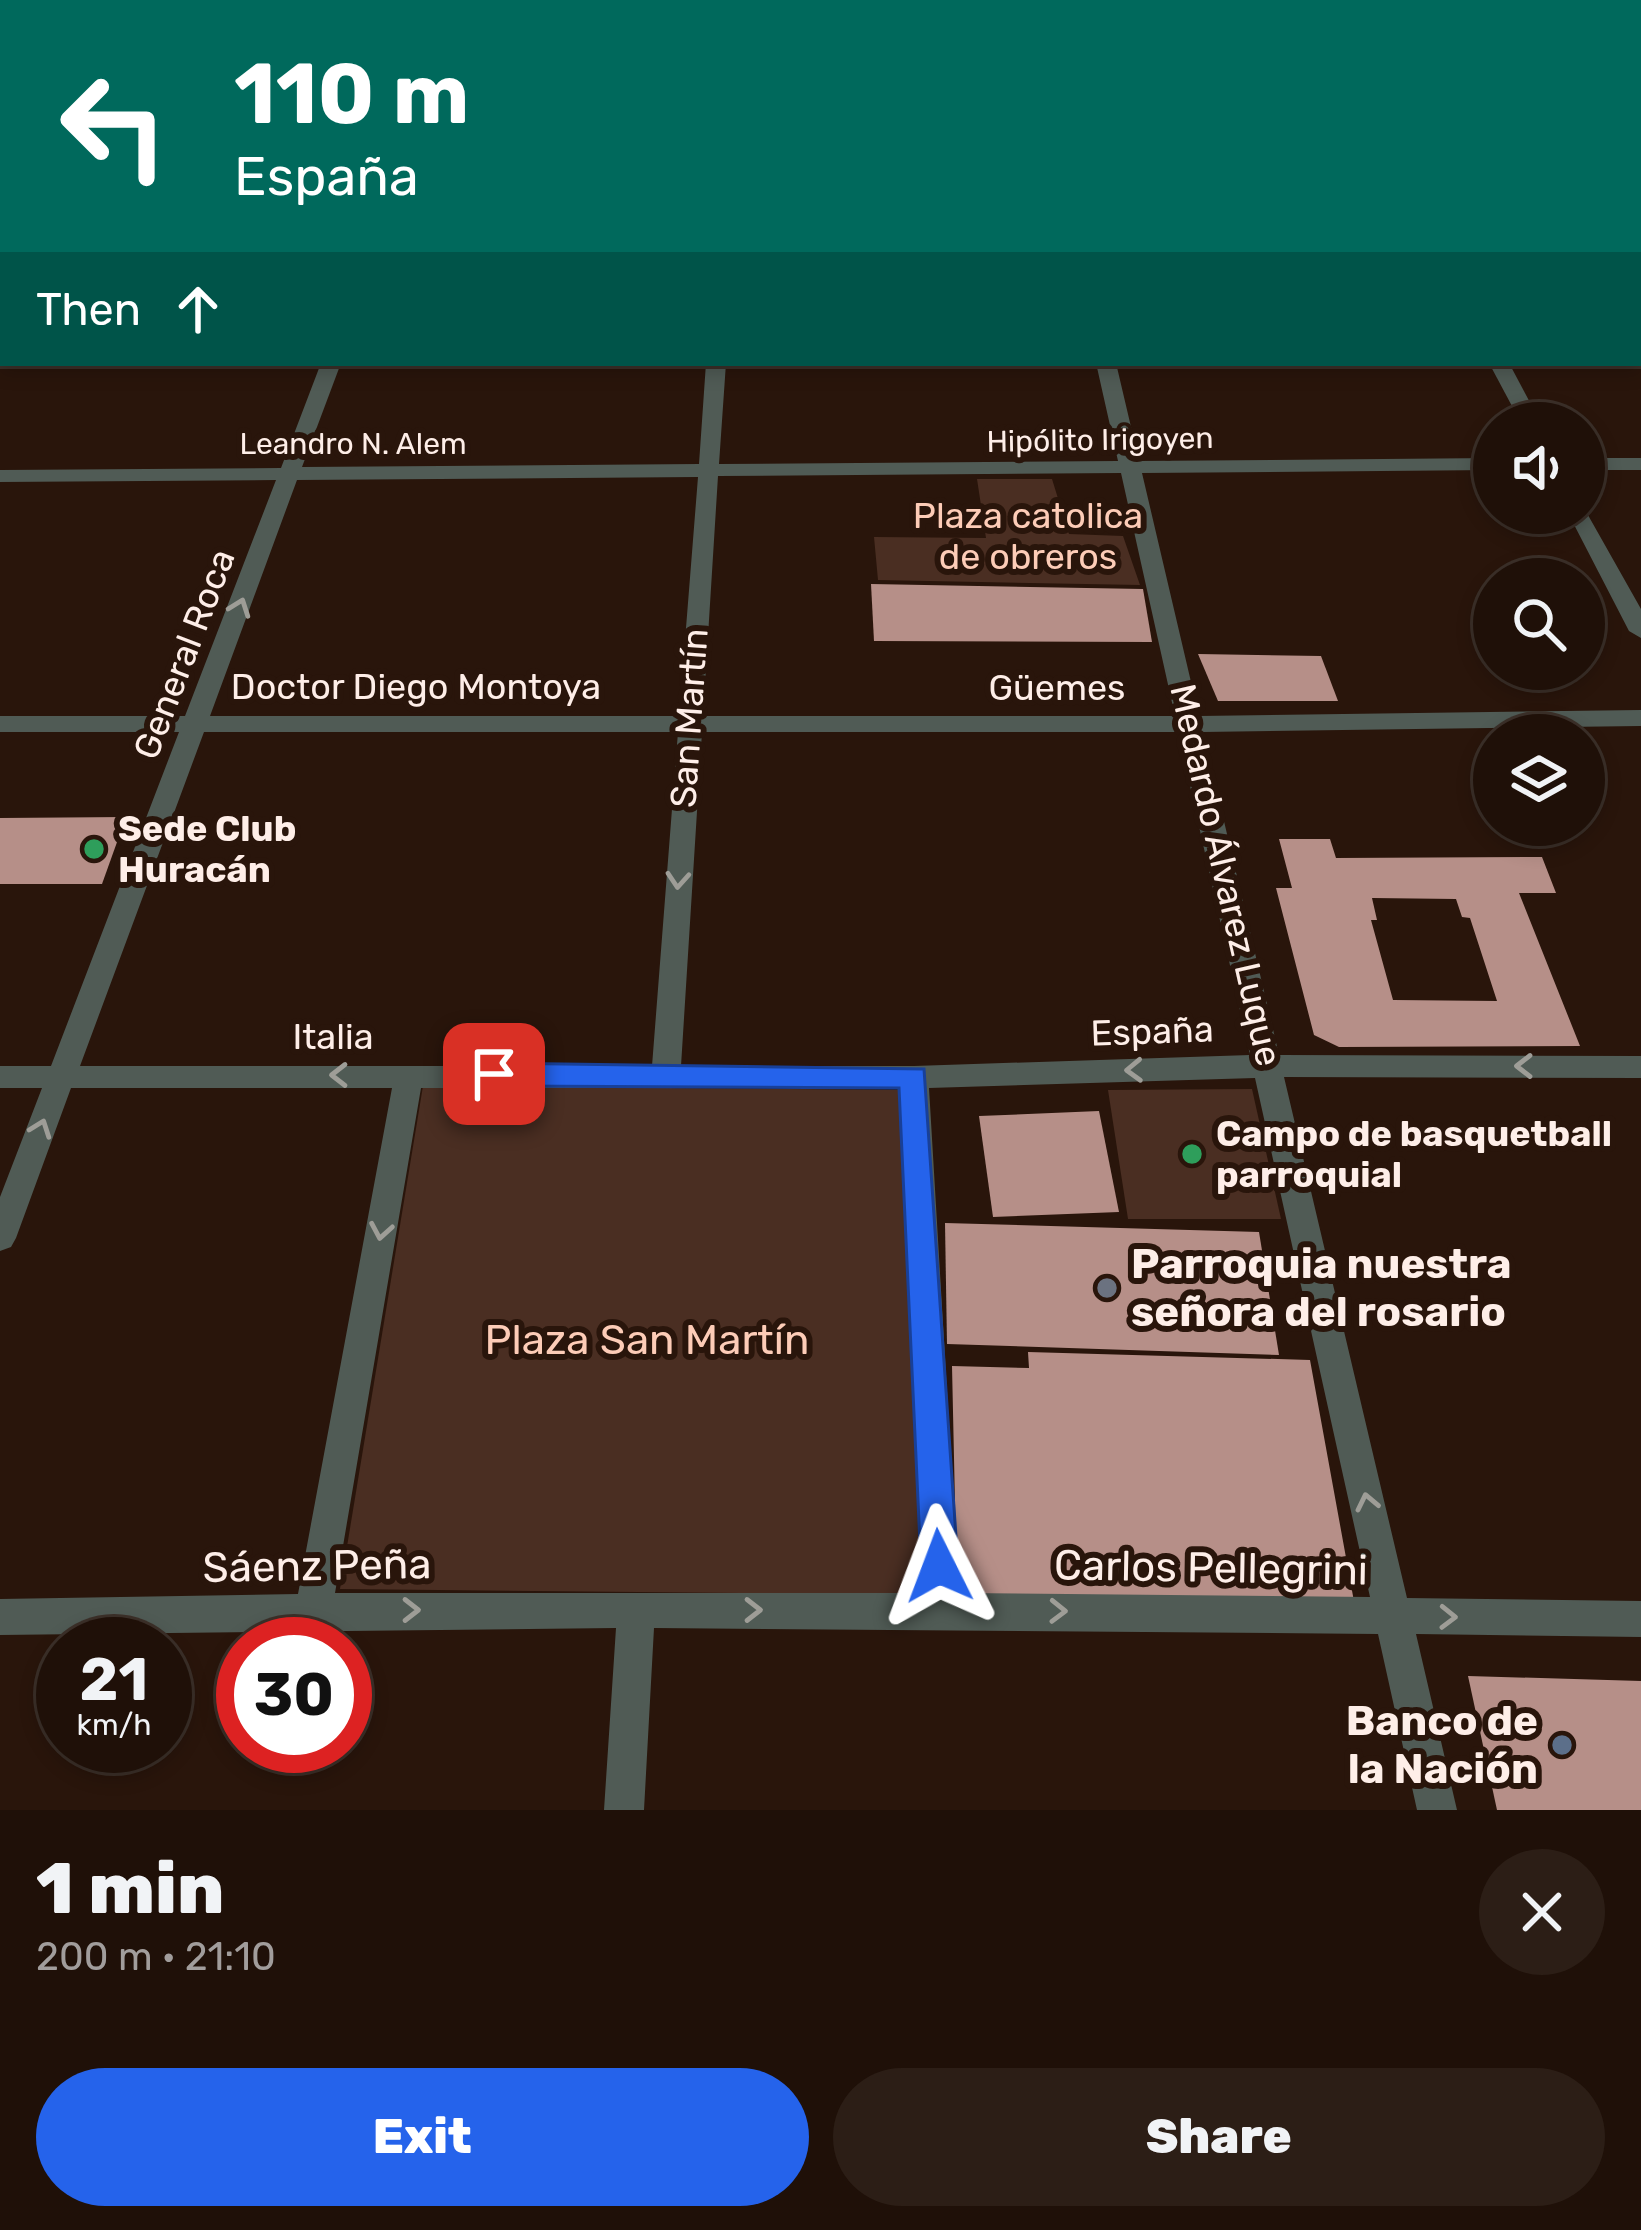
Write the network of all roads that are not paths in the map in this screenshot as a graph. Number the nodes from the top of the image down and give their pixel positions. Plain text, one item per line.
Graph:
1 (330, 366) edge
2 (716, 366) edge
3 (1107, 366) edge
4 (1501, 366) edge
5 (1520, 402) edge
6 (1473, 464) edge
7 (1605, 464) edge
8 (1641, 464) edge
9 (1131, 471) junction
10 (707, 473) junction
11 (289, 475) junction
12 (0, 476) edge
13 (1590, 534) edge
14 (1641, 631) edge
15 (1641, 718) edge
16 (688, 721) junction
17 (196, 723) junction
18 (0, 724) edge
19 (1191, 724) junction
20 (1271, 1066) junction
21 (1641, 1066) edge
22 (666, 1073) junction
23 (409, 1075) junction
24 (0, 1077) edge
25 (60, 1077) junction
26 (914, 1077) junction
27 (0, 1238) edge
28 (941, 1609) junction
29 (314, 1610) junction
30 (636, 1610) junction
31 (1392, 1616) junction
32 (0, 1617) edge
33 (1641, 1619) edge
34 (624, 1810) edge
35 (1437, 1810) edge

1 - 11 street, General Roca
2 - 10 street, San Martín
3 - 9 street, Medardo Álvarez Luque
4 - 5 street
6 - 9 street, Hipólito Irigoyen
7 - 8 street
9 - 10 street, Hipólito Irigoyen
9 - 19 street, Medardo Álvarez Luque
10 - 11 street, Leandro N. Alem
10 - 16 street, San Martín
11 - 12 street, Leandro N. Alem
17 -> 11 street, General Roca
13 - 14 street
15 - 19 street, Güemes
16 - 17 street, Doctor Diego Montoya
16 - 19 street, Güemes
16 -> 22 street, San Martín
17 - 18 street, Doctor Diego Montoya
17 - 25 street, General Roca
19 - 20 street, Medardo Álvarez Luque
21 -> 20 street, España
20 -> 26 street, España
31 -> 20 street, Medardo Álvarez Luque
22 - 23 street, Italia
22 - 26 street, España
23 -> 25 street, Italia
23 -> 29 street
24 - 25 street, Italia
27 -> 25 street, General Roca
26 - 28 street
30 -> 28 street, Carlos Pellegrini
28 -> 31 street, Carlos Pellegrini
29 -> 30 street, Sáenz Peña
29 - 32 street, Sáenz Peña
30 - 34 street
31 -> 33 street, Carlos Pellegrini
31 - 35 street, Medardo Álvarez Luque

